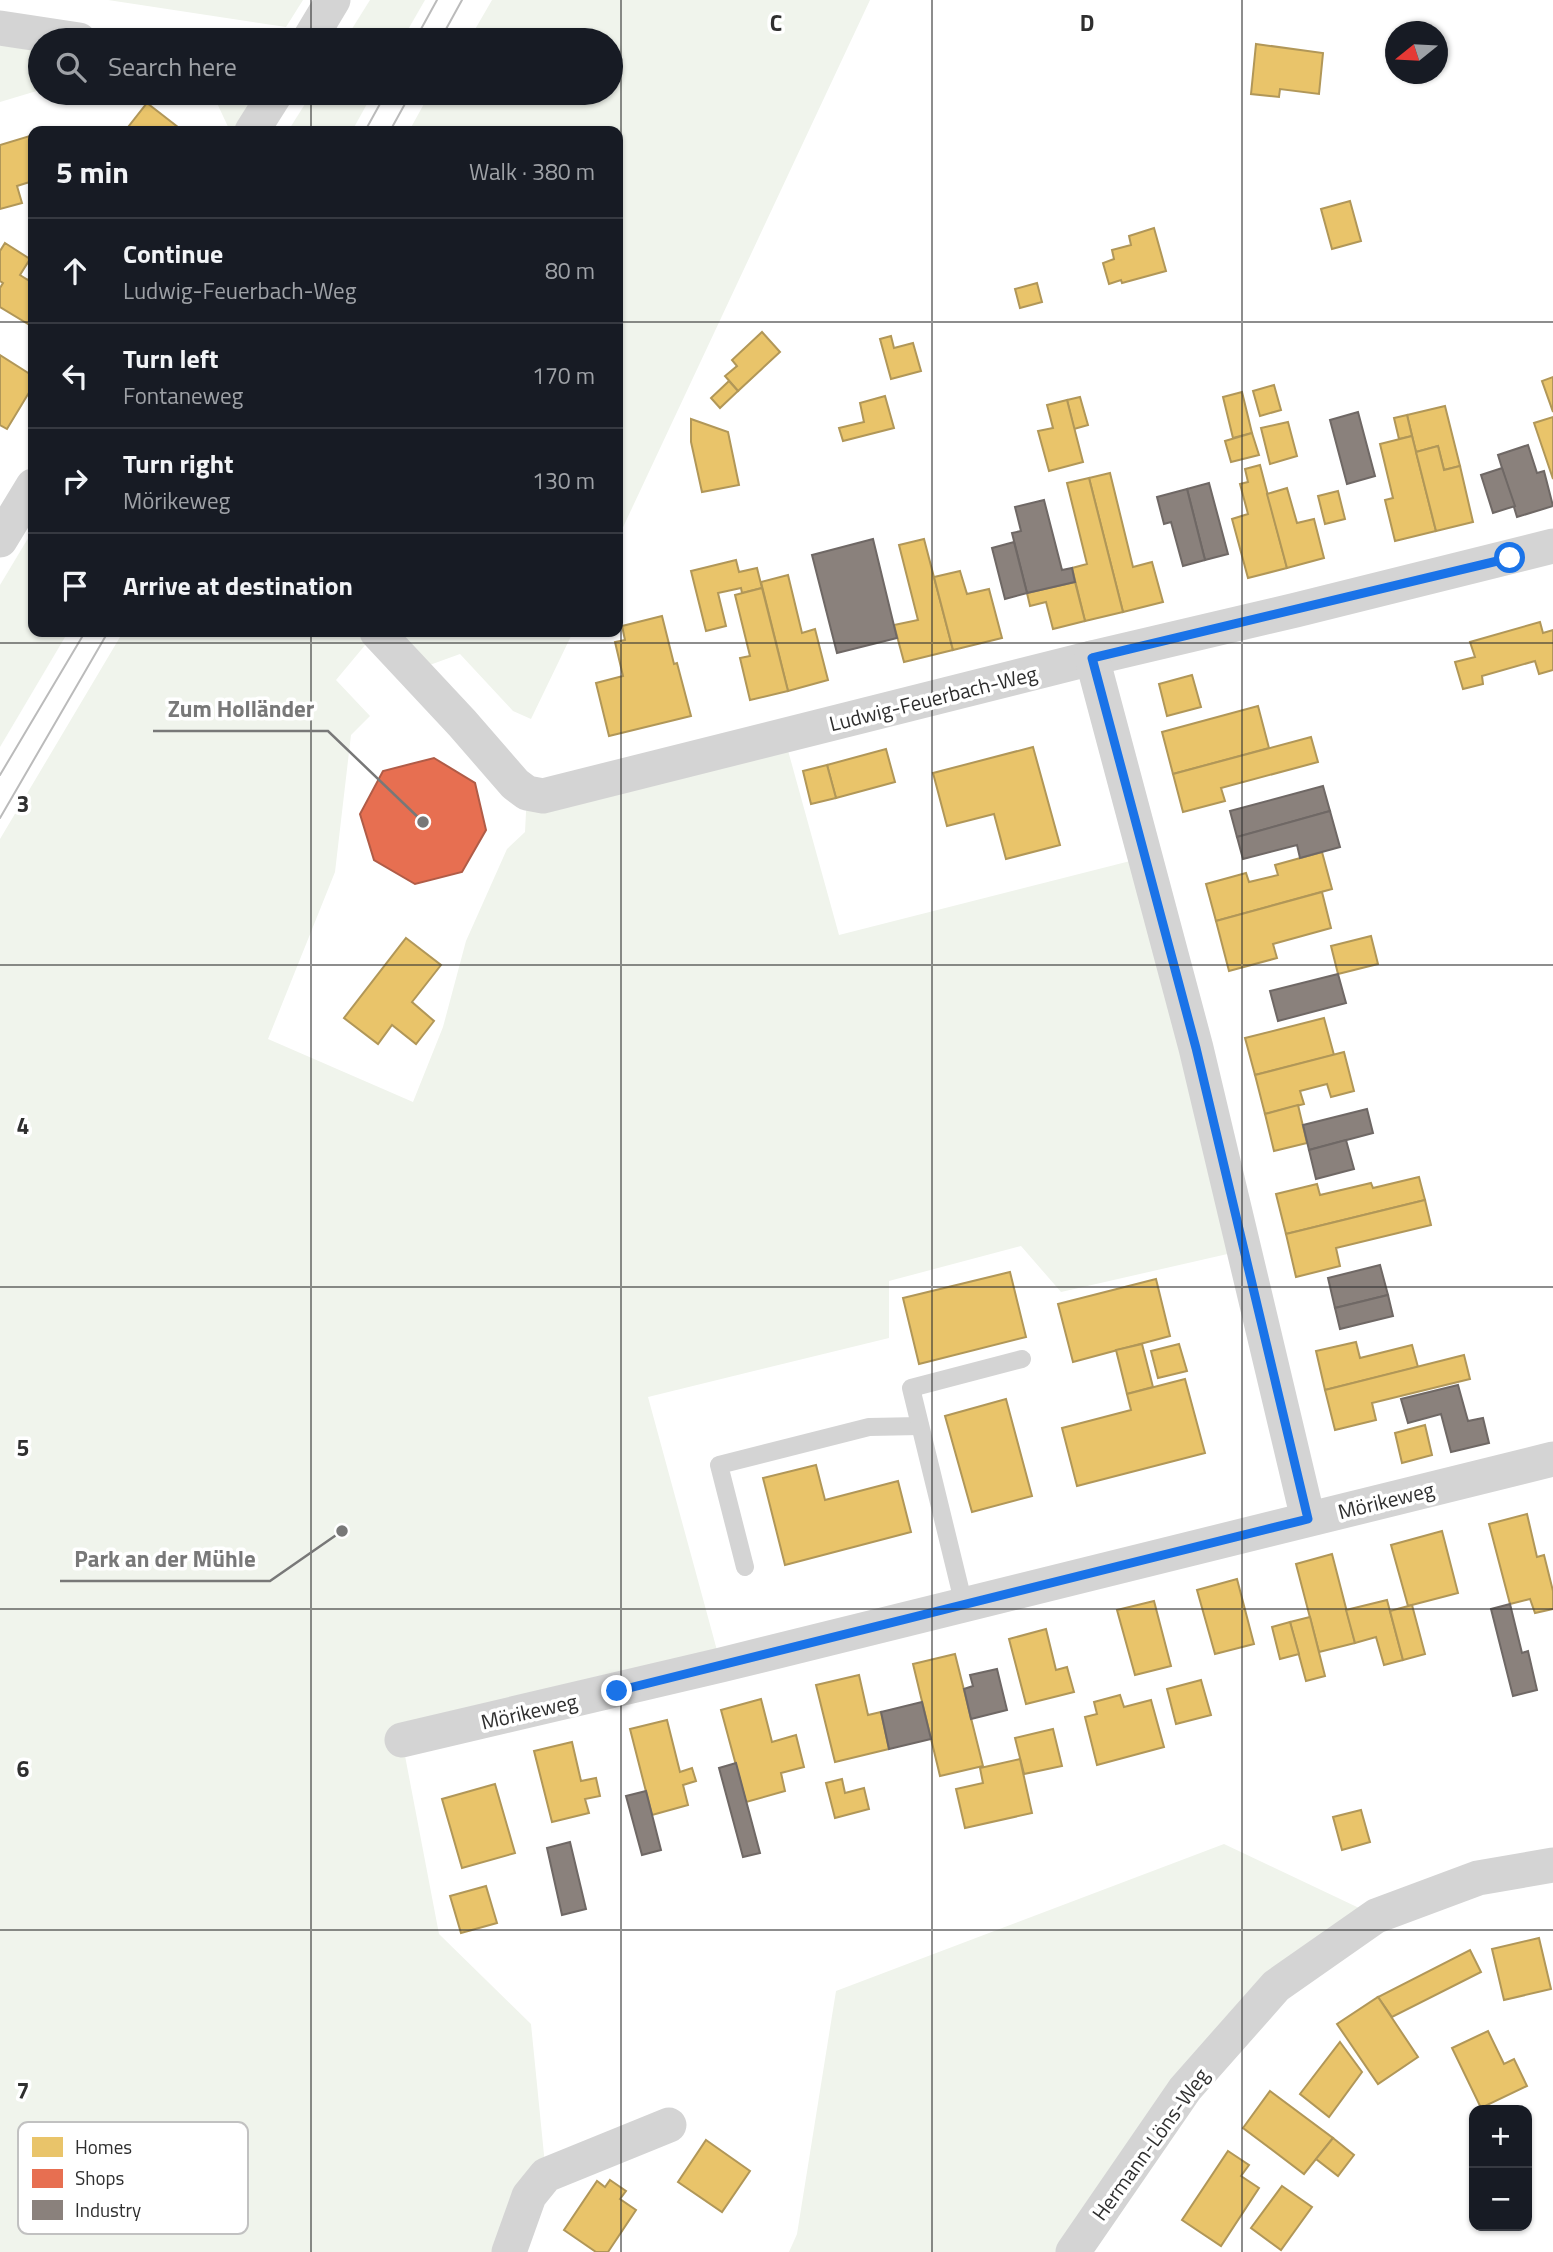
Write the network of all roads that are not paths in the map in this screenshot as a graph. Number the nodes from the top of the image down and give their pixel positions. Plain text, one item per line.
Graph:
1 (333, 0) edge
2 (0, 27) edge
3 (316, 28) edge
4 (28, 32) edge
5 (269, 105) edge
6 (256, 126) edge
7 (28, 494) edge
8 (0, 540) edge
9 (1553, 546) edge
10 (382, 637) edge
11 (1092, 658) junction
12 (1022, 1359) dead end
13 (920, 1426) junction
14 (1553, 1459) edge
15 (1308, 1519) junction
16 (745, 1567) dead end
17 (964, 1605) junction
18 (402, 1740) dead end
19 (1553, 1866) edge
20 (669, 2125) dead end
21 (509, 2252) edge
22 (1073, 2252) edge

1 - 3 street
2 - 4 street
5 - 6 street
7 - 8 street
9 - 11 street, Ludwig-Feuerbach-Weg
10 - 11 street, Ludwig-Feuerbach-Weg
11 - 15 street
12 - 13 lane
13 - 16 lane
13 - 17 lane
14 - 15 street, Mörikeweg
15 - 17 street, Mörikeweg
17 - 18 street, Mörikeweg
19 - 22 street, Hermann-Löns-Weg
20 - 21 street

